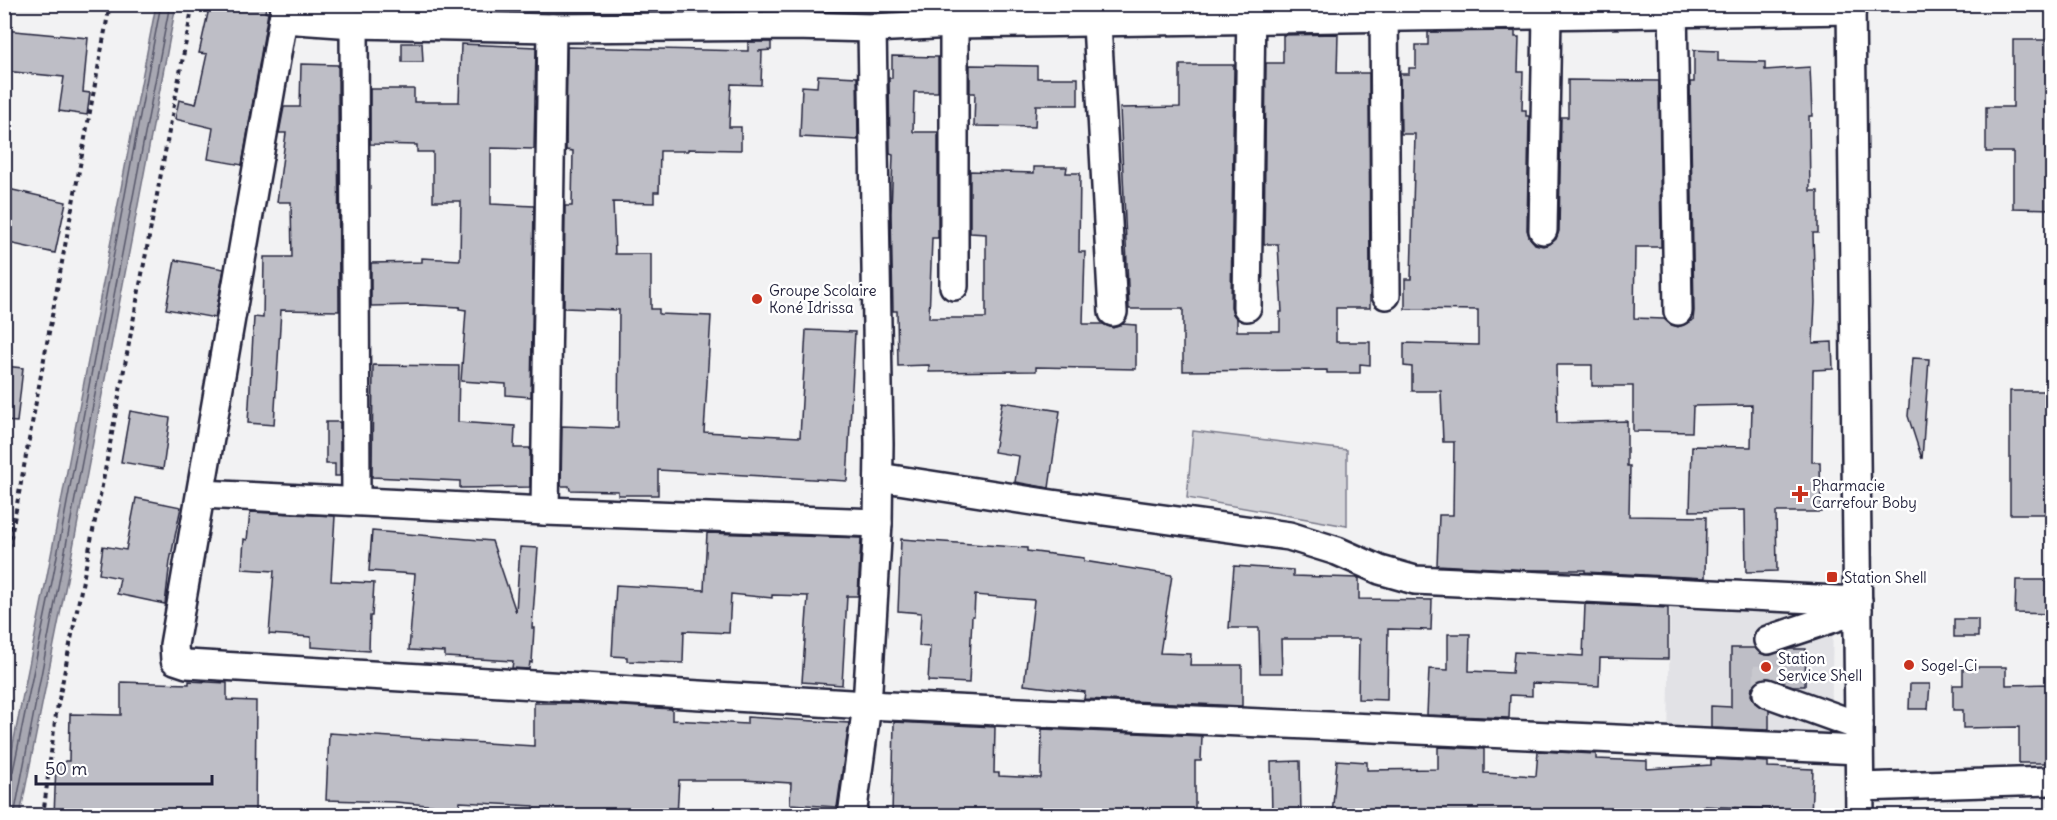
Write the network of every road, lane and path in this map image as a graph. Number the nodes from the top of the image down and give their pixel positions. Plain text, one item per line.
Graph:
1 (110, 4) edge
2 (193, 4) edge
3 (1852, 7) edge
4 (1673, 9) edge
5 (1384, 11) edge
6 (284, 12) edge
7 (1252, 12) edge
8 (1530, 12) edge
9 (1096, 14) edge
10 (793, 15) edge
11 (959, 17) edge
12 (354, 24) junction
13 (552, 28) junction
14 (872, 28) junction
15 (1543, 230) dead end
16 (954, 286) dead end
17 (1386, 295) dead end
18 (1246, 307) dead end
19 (1678, 310) dead end
20 (1113, 312) dead end
21 (879, 477) junction
22 (201, 494) junction
23 (356, 501) junction
24 (545, 511) junction
25 (878, 523) junction
26 (4, 574) edge
27 (1858, 606) junction
28 (1768, 640) dead end
29 (1767, 693) dead end
30 (867, 705) junction
31 (1859, 738) junction
32 (2052, 781) edge
33 (1860, 787) junction
34 (43, 816) edge
35 (852, 816) edge
36 (1860, 816) edge

1 - 26 path
2 - 34 path
3 - 4 street
3 - 27 street
4 - 8 street
4 - 19 street
5 - 7 street
5 - 8 street
5 - 17 street
6 - 12 street
6 - 22 street
7 - 9 street
7 - 18 street
8 - 15 street
9 - 11 street
9 - 20 street
10 - 13 street
10 - 14 street
11 - 14 street
11 - 16 street
12 - 13 street
12 - 23 street
13 - 24 street
14 - 21 street
21 - 25 street
21 - 27 street
22 - 23 street
22 - 30 street
23 - 24 street
24 - 25 street
25 - 30 street
27 - 28 street
27 - 31 street
29 - 31 street
30 - 31 street
30 - 35 street
31 - 33 street
32 - 33 street
33 - 36 street

